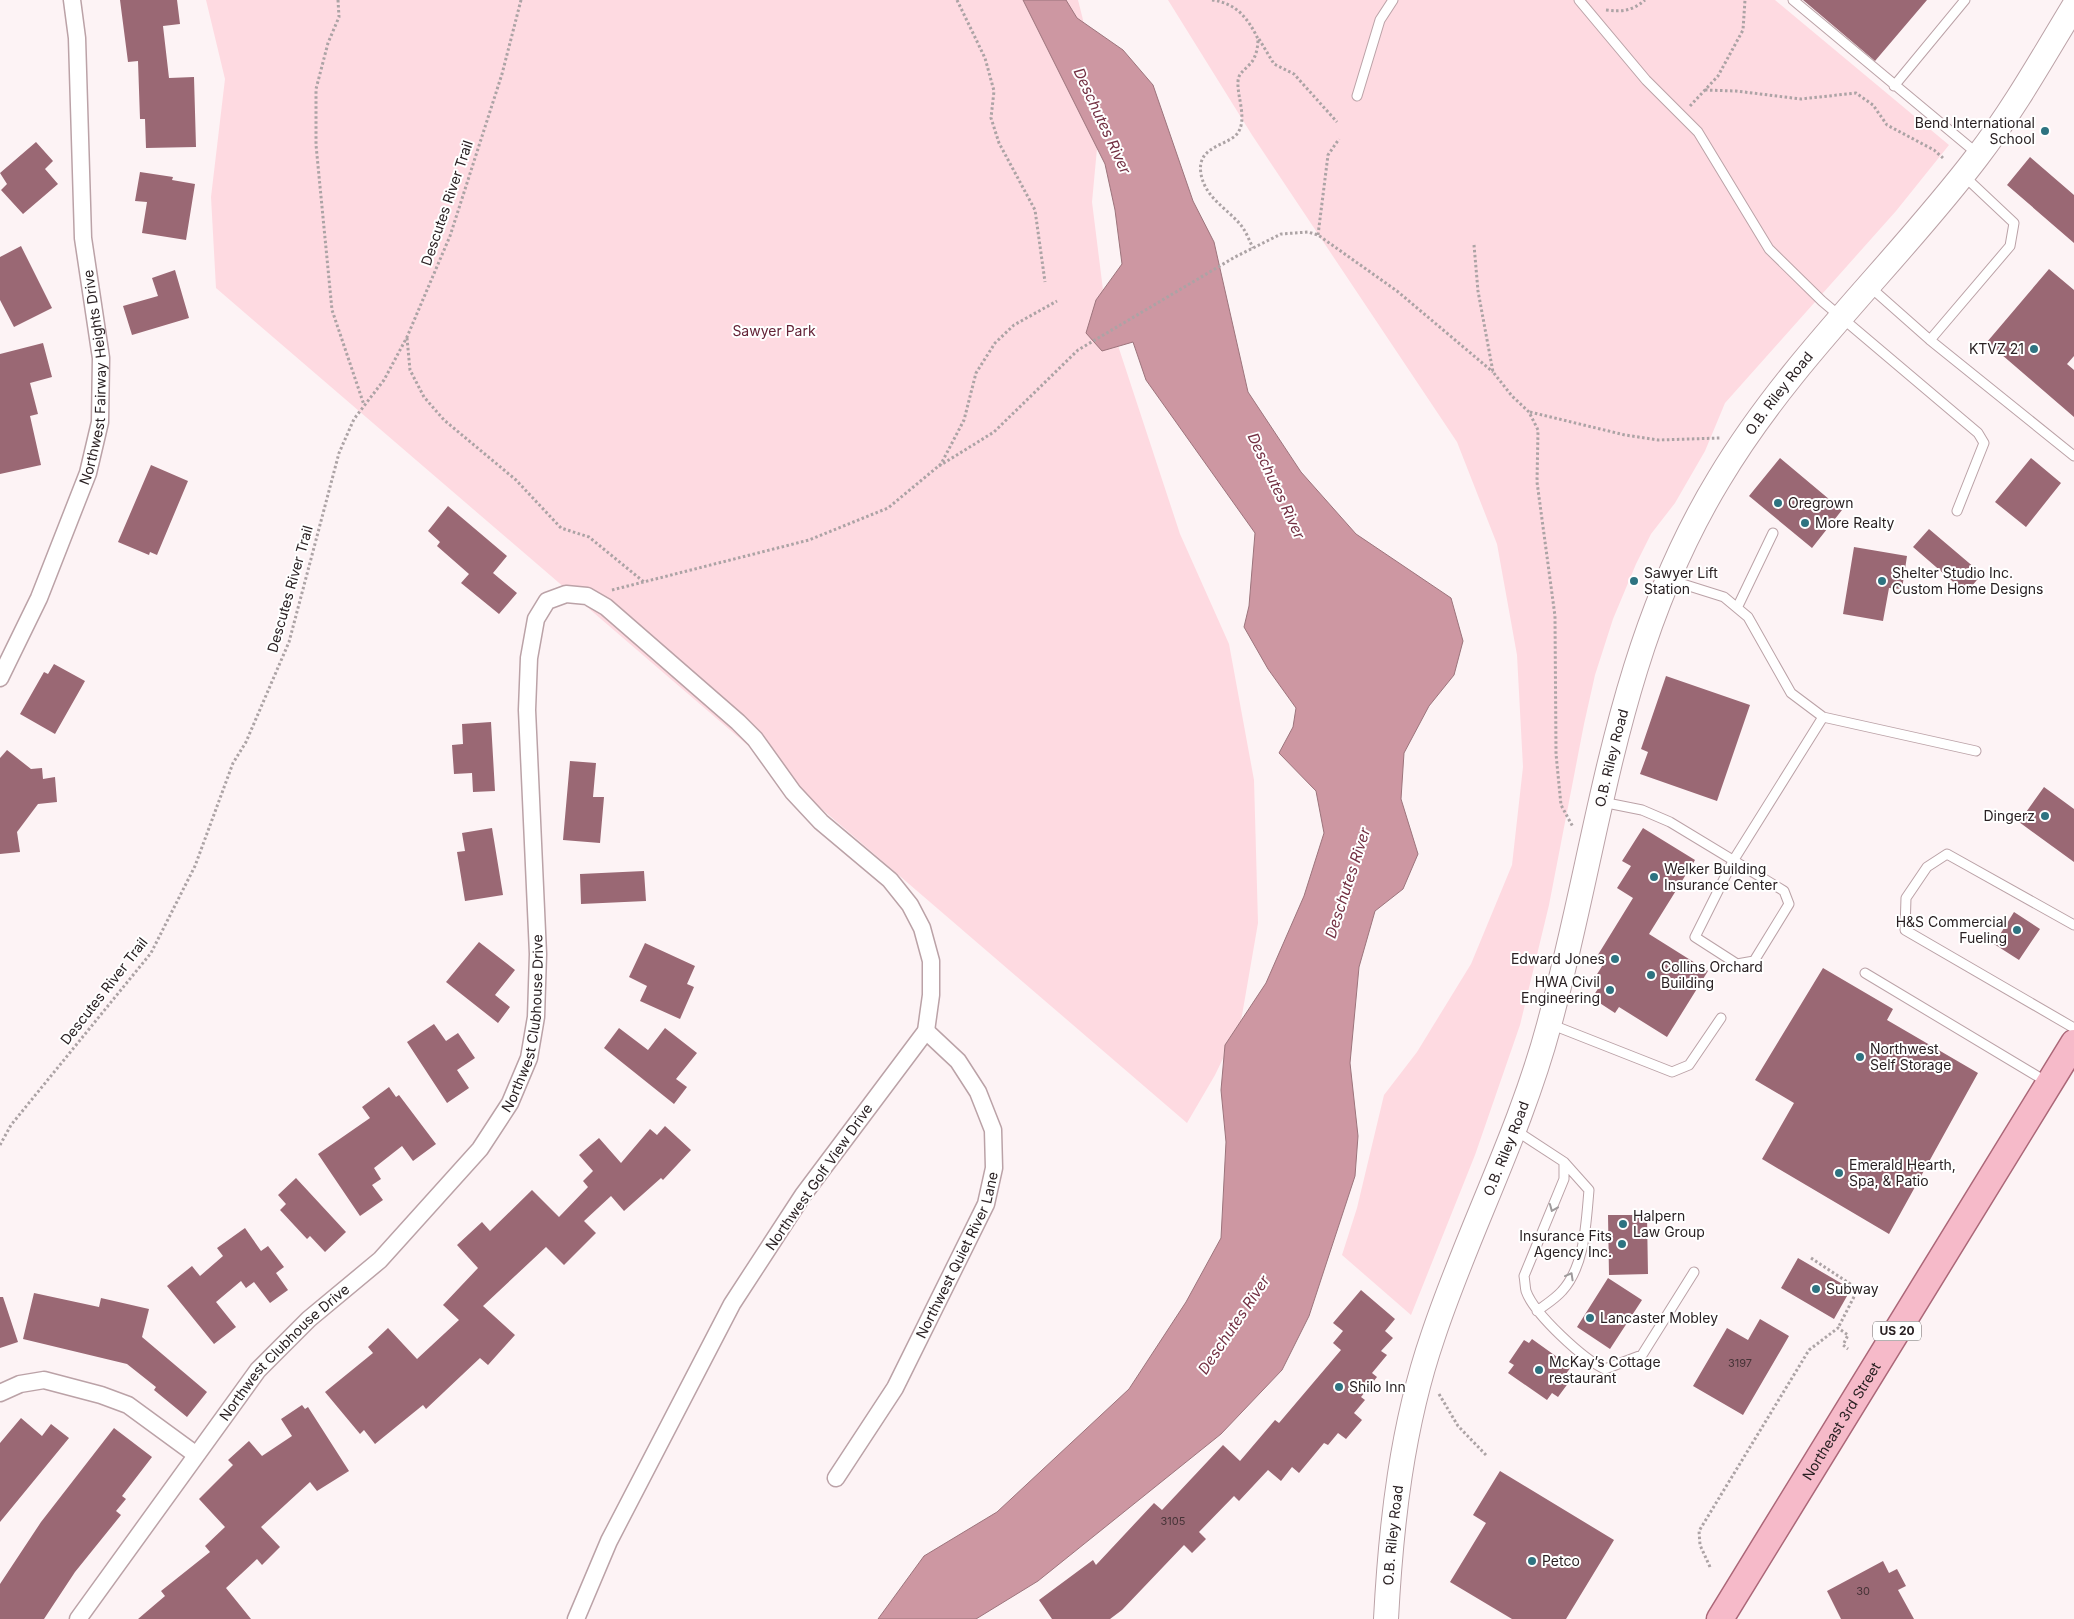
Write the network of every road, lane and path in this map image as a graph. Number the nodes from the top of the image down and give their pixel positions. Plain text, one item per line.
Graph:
1 (72, 0) edge
2 (338, 0) edge
3 (521, 0) edge
4 (957, 0) edge
5 (1212, 0) edge
6 (1393, 0) edge
7 (1645, 0) edge
8 (1745, 0) edge
9 (1793, 0) edge
10 (1965, 0) edge
11 (1582, 4) edge
12 (2074, 6) edge
13 (1258, 39) junction
14 (1894, 86) junction
15 (1705, 90) junction
16 (1357, 96) dead end
17 (1681, 116) junction
18 (1337, 122) dead end
19 (1339, 139) dead end
20 (1979, 155) junction
21 (1943, 158) dead end
22 (1963, 175) junction
23 (1318, 235) junction
24 (1474, 245) dead end
25 (1253, 248) junction
26 (1045, 282) dead end
27 (1869, 286) junction
28 (1057, 301) dead end
29 (1841, 318) junction
30 (407, 337) junction
31 (1930, 340) junction
32 (1493, 372) junction
33 (364, 406) junction
34 (1529, 412) junction
35 (1744, 439) junction
36 (2074, 456) edge
37 (939, 466) junction
38 (1957, 511) dead end
39 (1773, 534) dead end
40 (1667, 579) junction
41 (644, 582) junction
42 (587, 596) junction
43 (1737, 608) junction
44 (0, 678) edge
45 (1823, 717) junction
46 (1976, 751) dead end
47 (793, 792) joint
48 (1600, 801) junction
49 (1591, 842) junction
50 (1733, 860) junction
51 (2074, 925) edge
52 (1865, 973) dead end
53 (1721, 1018) dead end
54 (1550, 1024) junction
55 (2074, 1028) edge
56 (926, 1031) junction
57 (2074, 1043) edge
58 (2049, 1083) junction
59 (1515, 1130) junction
60 (0, 1145) edge
61 (1564, 1162) junction
62 (1811, 1258) dead end
63 (1694, 1272) dead end
64 (1538, 1311) junction
65 (1838, 1328) junction
66 (1848, 1349) dead end
67 (1438, 1392) dead end
68 (0, 1393) edge
69 (195, 1454) junction
70 (1486, 1455) dead end
71 (836, 1478) dead end
72 (1710, 1567) dead end
73 (78, 1619) edge
74 (576, 1619) edge
75 (1386, 1619) edge
76 (1720, 1619) edge

1 - 44 street, Northwest Fairway Heights Drive
2 - 33 path
3 - 30 path, Descutes River Trail
4 - 26 path
5 - 13 path
6 - 16 lane
7 - 11 path
8 - 15 path
9 - 14 lane
10 - 14 lane
11 - 17 lane
12 - 20 street, O.B. Riley Road
13 - 18 path
13 - 25 path
14 - 20 lane
15 - 17 path
15 - 21 path
17 - 29 lane
19 - 23 path
20 - 22 street, O.B. Riley Road
22 - 27 street, O.B. Riley Road
22 - 31 lane
23 - 25 path
23 - 32 path
24 - 32 path
25 - 37 path
27 - 29 street, O.B. Riley Road
27 - 31 lane
28 - 37 path
29 - 35 street, O.B. Riley Road
29 - 38 lane
30 - 33 path, Descutes River Trail
30 - 41 path
31 - 36 lane
32 - 34 path
33 - 60 path, Descutes River Trail
34 - 35 path
34 - 49 path
35 - 40 street, O.B. Riley Road
37 - 41 path
39 - 43 lane
40 - 43 lane
40 - 48 street, O.B. Riley Road
41 - 42 path
42 - 47 street, Northwest Clubhouse Drive
42 - 69 street, Northwest Clubhouse Drive
43 - 45 lane
45 - 46 lane
45 - 50 lane
47 - 56 street, Northwest Golf View Drive
48 - 49 street, O.B. Riley Road
48 - 50 lane
49 - 54 street, O.B. Riley Road
50 - 50 lane
51 - 55 lane
52 - 58 lane
53 - 54 lane
54 - 59 street, O.B. Riley Road
56 - 71 street, Northwest Quiet River Lane
56 - 74 street, Northwest Golf View Drive
57 - 58 main road, Northeast 3rd Street / US 20
58 - 76 main road, Northeast 3rd Street / US 20
59 - 61 lane
59 - 75 street, O.B. Riley Road
61 -> 64 lane
64 -> 61 lane
62 - 65 path
63 - 64 lane
65 - 66 path
65 - 72 path
67 - 70 path
68 - 69 street
69 - 73 street, Northwest Clubhouse Drive

